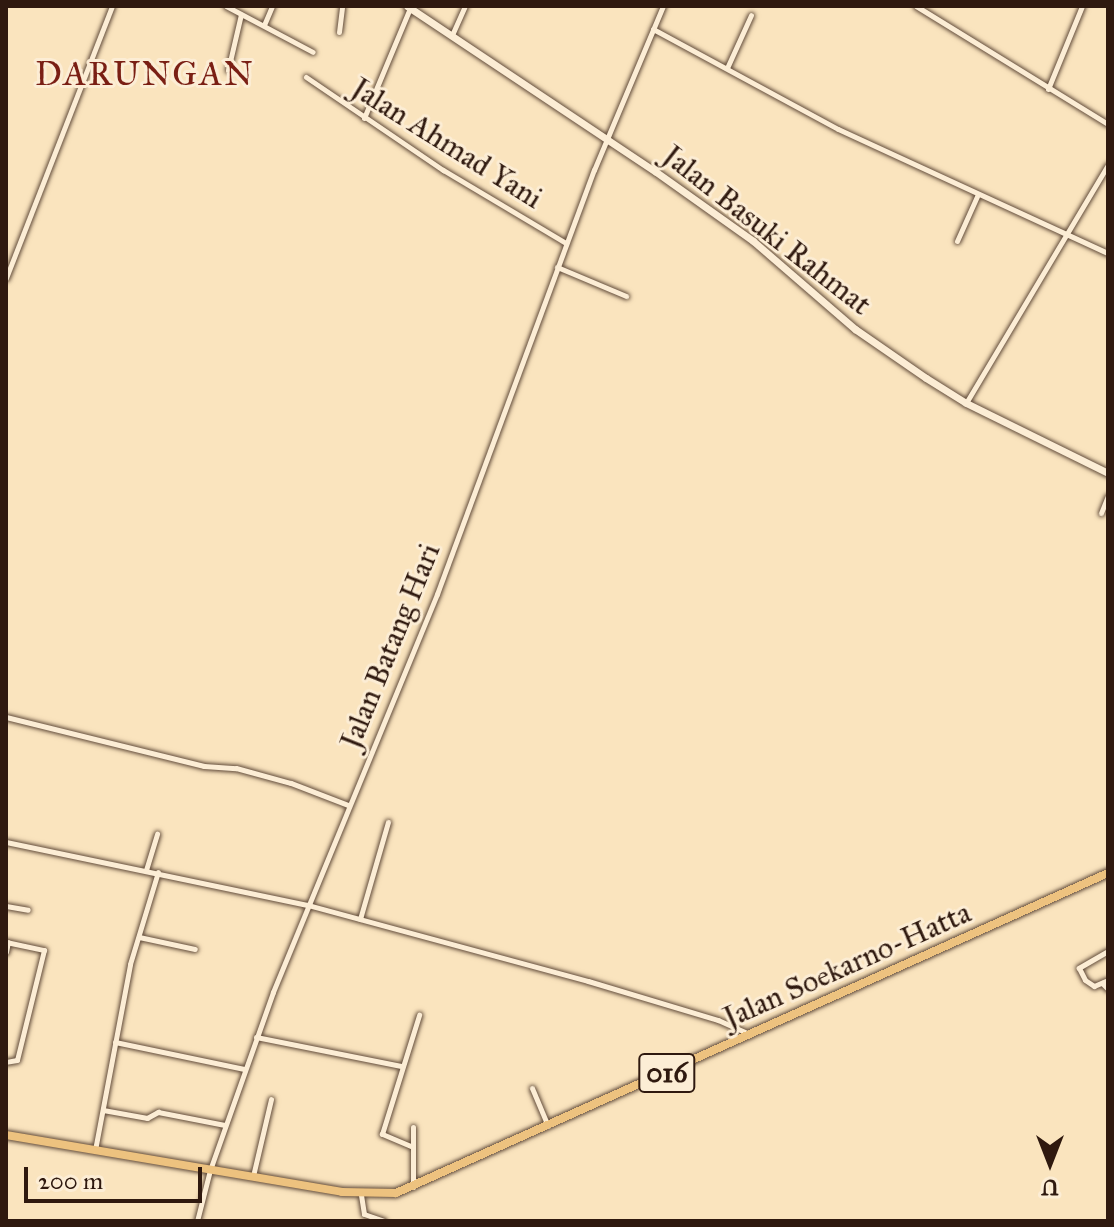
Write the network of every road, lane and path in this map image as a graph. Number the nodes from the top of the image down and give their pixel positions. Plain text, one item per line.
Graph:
1 (112, 6) edge
2 (226, 6) edge
3 (272, 6) edge
4 (342, 6) edge
5 (465, 6) edge
6 (663, 6) edge
7 (916, 6) edge
8 (1082, 6) edge
9 (409, 7) edge
10 (241, 14) junction
11 (751, 15) dead end
12 (264, 25) junction
13 (653, 29) junction
14 (339, 32) dead end
15 (452, 35) junction
16 (313, 52) dead end
17 (727, 68) junction
18 (228, 70) dead end
19 (306, 77) dead end
20 (1048, 89) junction
21 (364, 118) junction
22 (1108, 124) edge
23 (608, 138) junction
24 (1108, 165) edge
25 (978, 194) junction
26 (1069, 235) junction
27 (957, 241) dead end
28 (566, 243) junction
29 (1108, 253) edge
30 (557, 267) junction
31 (6, 278) edge
32 (626, 296) dead end
33 (966, 403) junction
34 (1108, 473) edge
35 (1108, 496) edge
36 (1101, 513) dead end
37 (6, 717) edge
38 (349, 806) junction
39 (388, 822) dead end
40 (157, 834) dead end
41 (6, 842) edge
42 (146, 870) junction
43 (158, 872) junction
44 (1108, 873) edge
45 (308, 905) junction
46 (6, 906) edge
47 (28, 910) dead end
48 (360, 919) junction
49 (139, 937) junction
50 (7, 942) edge
51 (195, 949) dead end
52 (1108, 951) edge
53 (6, 952) edge
54 (1105, 982) edge
55 (1108, 989) edge
56 (419, 1015) dead end
57 (751, 1035) junction
58 (256, 1037) junction
59 (115, 1042) junction
60 (6, 1062) edge
61 (401, 1066) junction
62 (244, 1069) junction
63 (532, 1088) dead end
64 (271, 1099) dead end
65 (103, 1110) junction
66 (225, 1125) junction
67 (413, 1127) dead end
68 (548, 1127) junction
69 (6, 1135) edge
70 (413, 1147) junction
71 (95, 1150) junction
72 (210, 1170) junction
73 (252, 1177) junction
74 (413, 1188) junction
75 (361, 1195) junction
76 (197, 1221) edge
77 (384, 1221) edge

1 - 31 street
2 - 10 street
3 - 12 street
4 - 14 street
5 - 15 street
6 - 13 street, Jalan Batang Hari
7 - 20 street
8 - 20 street
9 - 15 main road, Jalan Basuki Rahmat
9 - 21 street
10 - 12 street
10 - 18 street
11 - 17 street
12 - 16 street
13 - 17 street
13 - 23 street, Jalan Batang Hari
15 - 23 main road, Jalan Basuki Rahmat
17 - 25 street
19 - 21 street, Jalan Ahmad Yani
20 - 22 street
21 - 28 street, Jalan Ahmad Yani
23 - 28 street, Jalan Batang Hari
23 - 33 main road, Jalan Basuki Rahmat
24 - 26 street
25 - 26 street
25 - 27 street
26 - 29 street
26 - 33 street
28 - 30 street, Jalan Batang Hari
30 - 32 street
30 - 38 street, Jalan Batang Hari
33 - 34 main road, Jalan Basuki Rahmat
35 - 36 street
37 - 38 street
38 - 45 street, Jalan Batang Hari
39 - 48 street
40 - 42 street
41 - 42 street
42 - 43 street
43 - 45 street
43 - 49 street
44 - 57 main road, Jalan Soekarno-Hatta / 016
45 - 48 street
45 - 58 street, Jalan Batang Hari
46 - 47 street
48 - 57 street
49 - 51 street
49 - 59 street
50 - 53 street
50 - 60 street
52 - 54 street
54 - 55 street
56 - 61 street
57 - 68 main road, Jalan Soekarno-Hatta / 016
58 - 61 street
58 - 62 street, Jalan Batang Hari
59 - 62 street
59 - 65 street
61 - 70 street
62 - 66 street, Jalan Batang Hari
63 - 68 street
64 - 73 street
65 - 66 street
65 - 71 street
66 - 72 street, Jalan Batang Hari
67 - 70 street
68 - 74 main road, Jalan Soekarno-Hatta / 016
69 - 71 main road, Jalan Soekarno-Hatta / 016
70 - 74 street
71 - 72 main road, Jalan Soekarno-Hatta / 016
72 - 73 main road, Jalan Soekarno-Hatta / 016
72 - 76 street, Jalan Batang Hari
73 - 75 main road, Jalan Soekarno-Hatta / 016
74 - 75 main road, Jalan Soekarno-Hatta / 016
75 - 77 street

